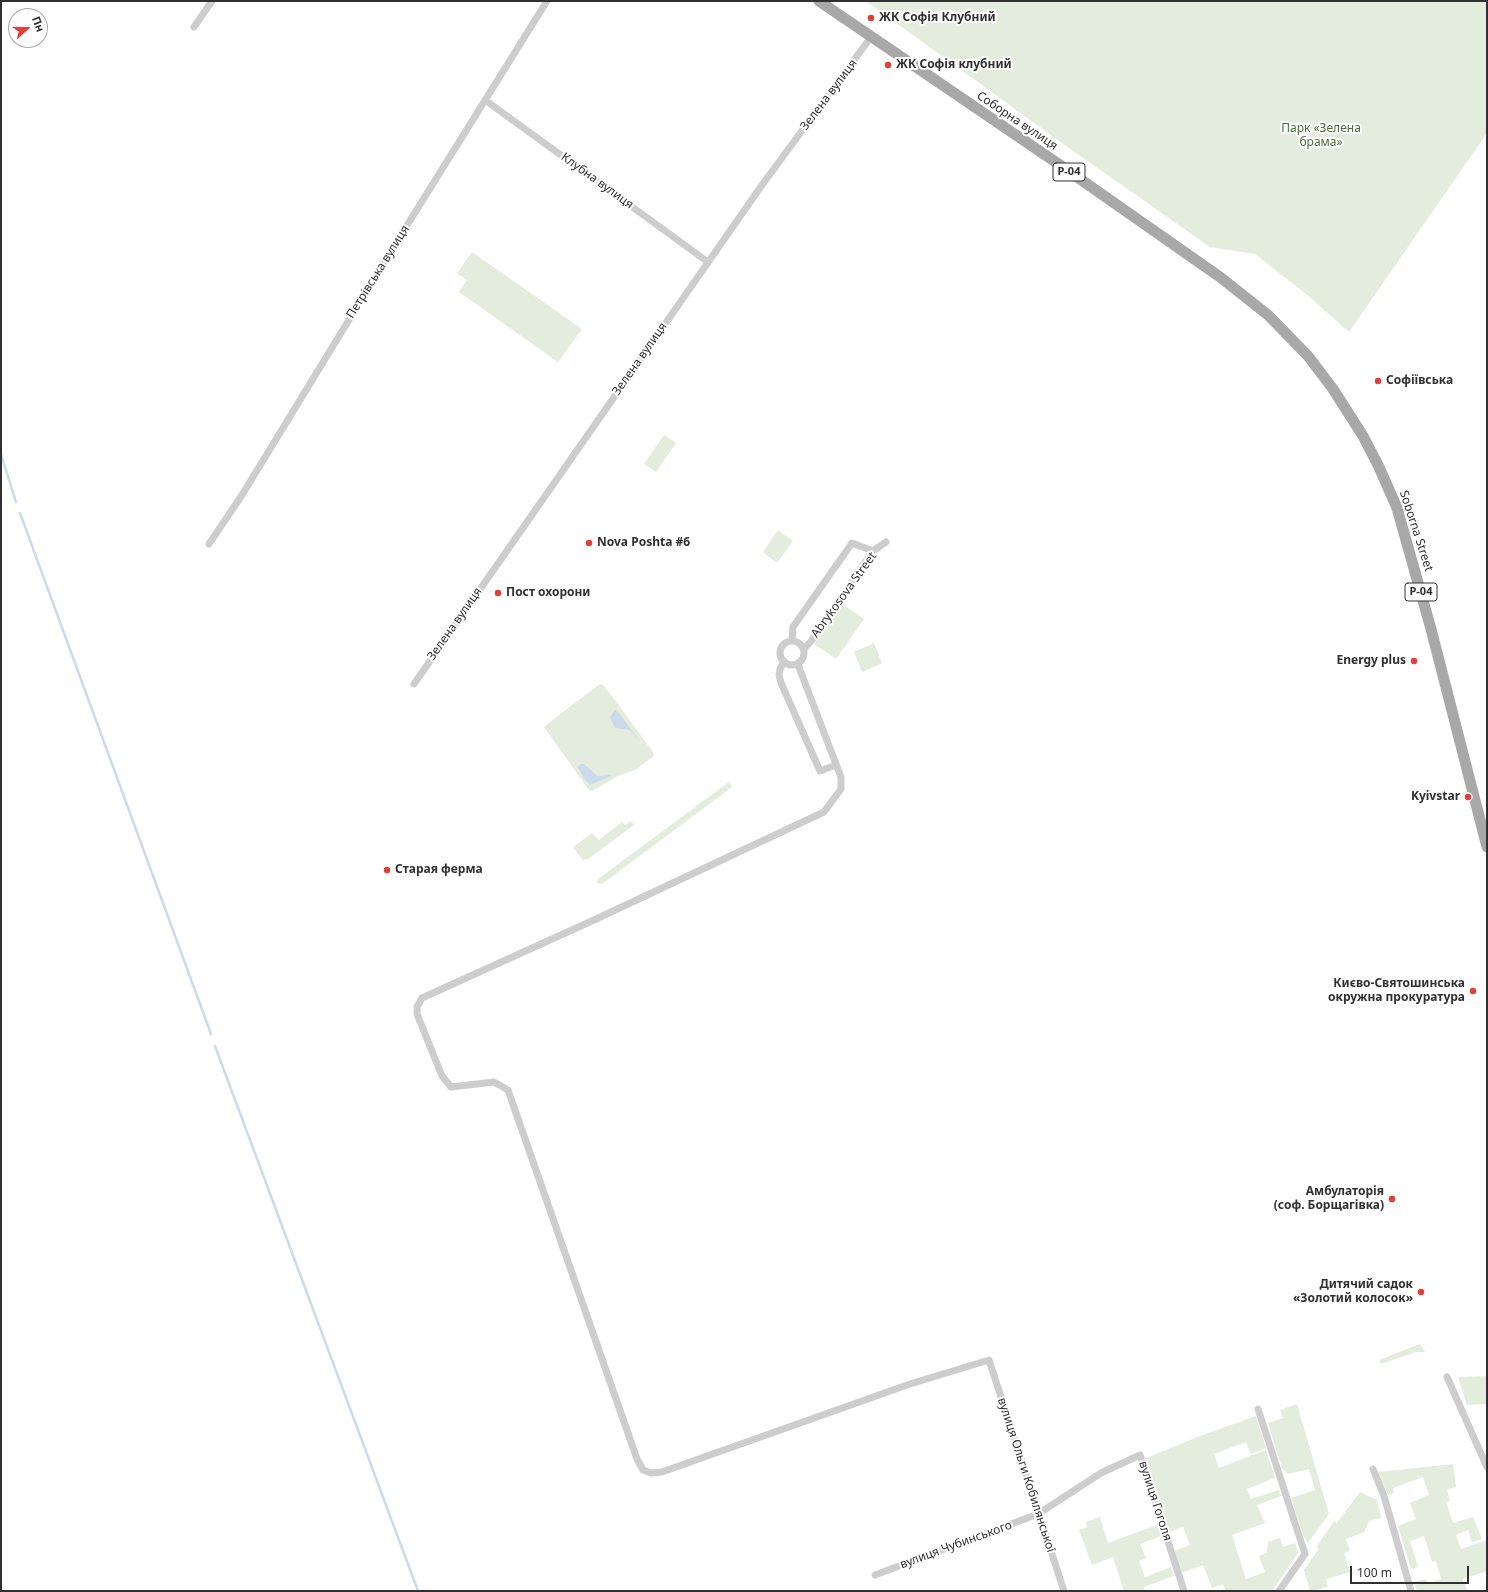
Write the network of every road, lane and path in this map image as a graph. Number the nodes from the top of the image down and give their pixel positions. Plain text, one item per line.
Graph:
1 (212, 1) edge
2 (547, 1) edge
3 (819, 1) edge
4 (194, 27) dead end
5 (871, 37) junction
6 (486, 100) junction
7 (708, 262) junction
8 (886, 542) dead end
9 (209, 544) dead end
10 (873, 551) junction
11 (792, 641) junction
12 (804, 649) junction
13 (784, 661) junction
14 (798, 663) junction
15 (414, 684) dead end
16 (836, 765) junction
17 (1487, 847) edge
18 (1447, 1377) dead end
19 (1258, 1409) dead end
20 (1487, 1467) edge
21 (1373, 1469) dead end
22 (1038, 1514) junction
23 (875, 1575) dead end
24 (1064, 1591) edge
25 (1184, 1591) edge
26 (1279, 1591) edge
27 (1411, 1591) edge

1 - 4 street
2 - 6 street, Петрівська вулиця
3 - 5 main road, Р-04
5 - 7 street, Зелена вулиця
5 - 17 main road, Soborna Street / Р-04
6 - 7 street, Клубна вулиця
6 - 9 street, Петрівська вулиця
7 - 15 street, Зелена вулиця
8 - 10 street, Abrykosova Street
10 - 11 street, Abrykosova Street
10 - 12 street, Abrykosova Street
11 - 12 street
11 - 13 street
12 - 14 street
13 - 14 street
13 - 16 street
14 - 16 street
16 - 22 street, вулиця Ольги Кобилянської
18 - 20 street
19 - 26 street
21 - 27 street
22 - 23 street, вулиця Чубинського
22 - 24 street, вулиця Ольги Кобилянської
22 - 25 street, вулиця Гоголя

